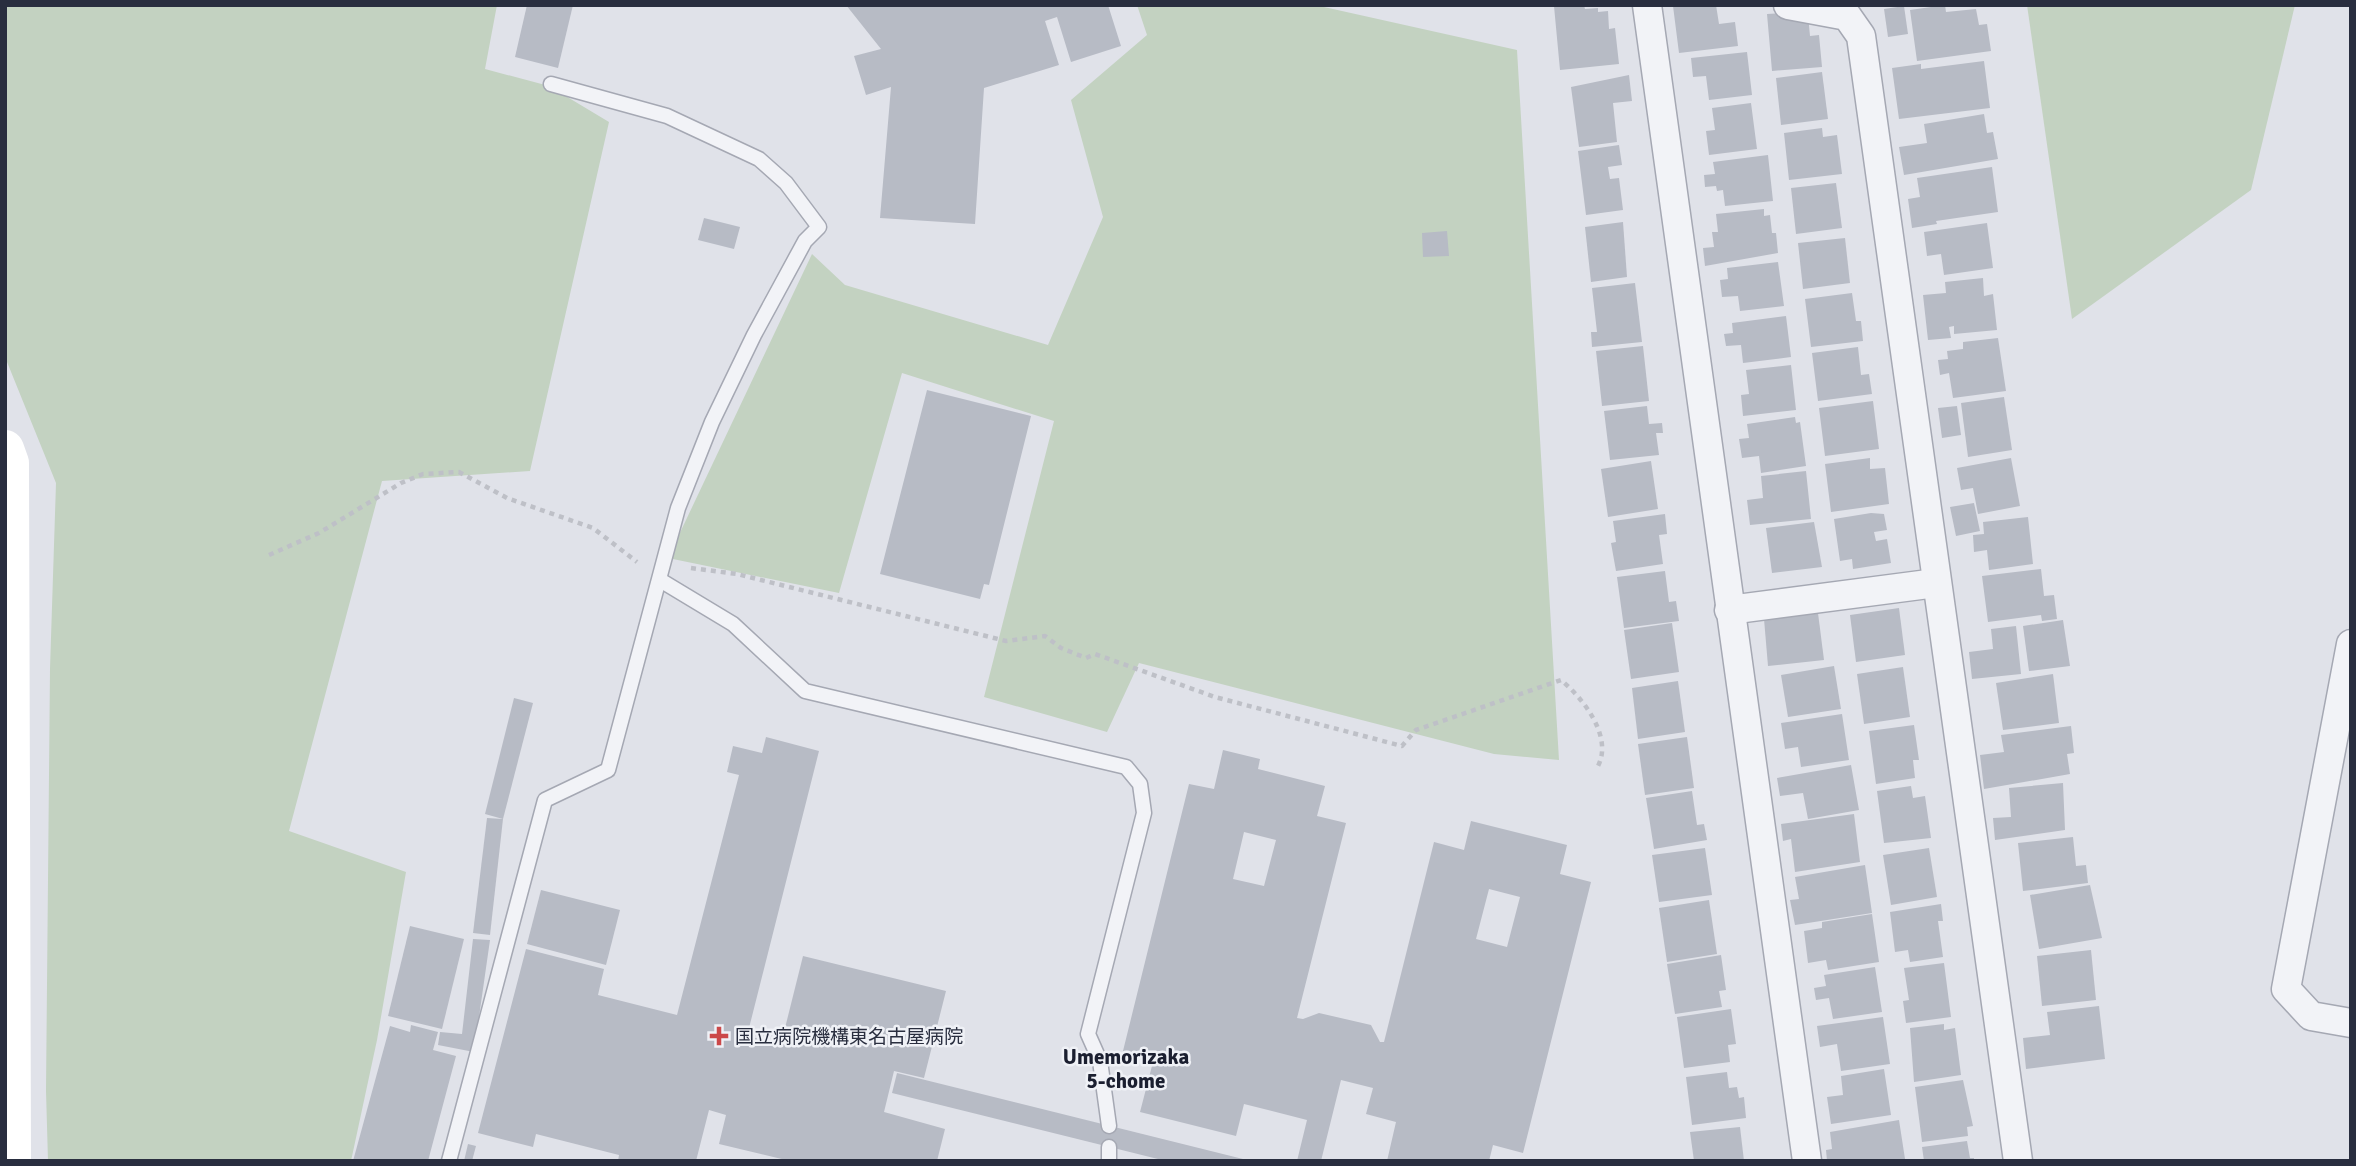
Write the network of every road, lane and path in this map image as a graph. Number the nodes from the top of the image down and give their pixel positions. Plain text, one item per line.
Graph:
1 (1647, 5) edge
2 (1788, 5) edge
3 (551, 84) dead end
4 (5, 449) edge
5 (269, 555) dead end
6 (663, 563) junction
7 (660, 580) junction
8 (1936, 583) junction
9 (1729, 610) junction
10 (2351, 644) edge
11 (1598, 766) dead end
12 (2351, 1023) edge
13 (1109, 1126) dead end
14 (12, 1161) edge
15 (449, 1161) edge
16 (1807, 1161) edge
17 (2018, 1161) edge

1 - 9 street
2 - 8 street
3 - 6 lane
4 - 14 street
5 - 7 path
6 - 7 lane
6 - 11 path
7 - 13 lane
7 - 15 lane
8 - 9 street
8 - 17 street
9 - 16 street
10 - 12 street

